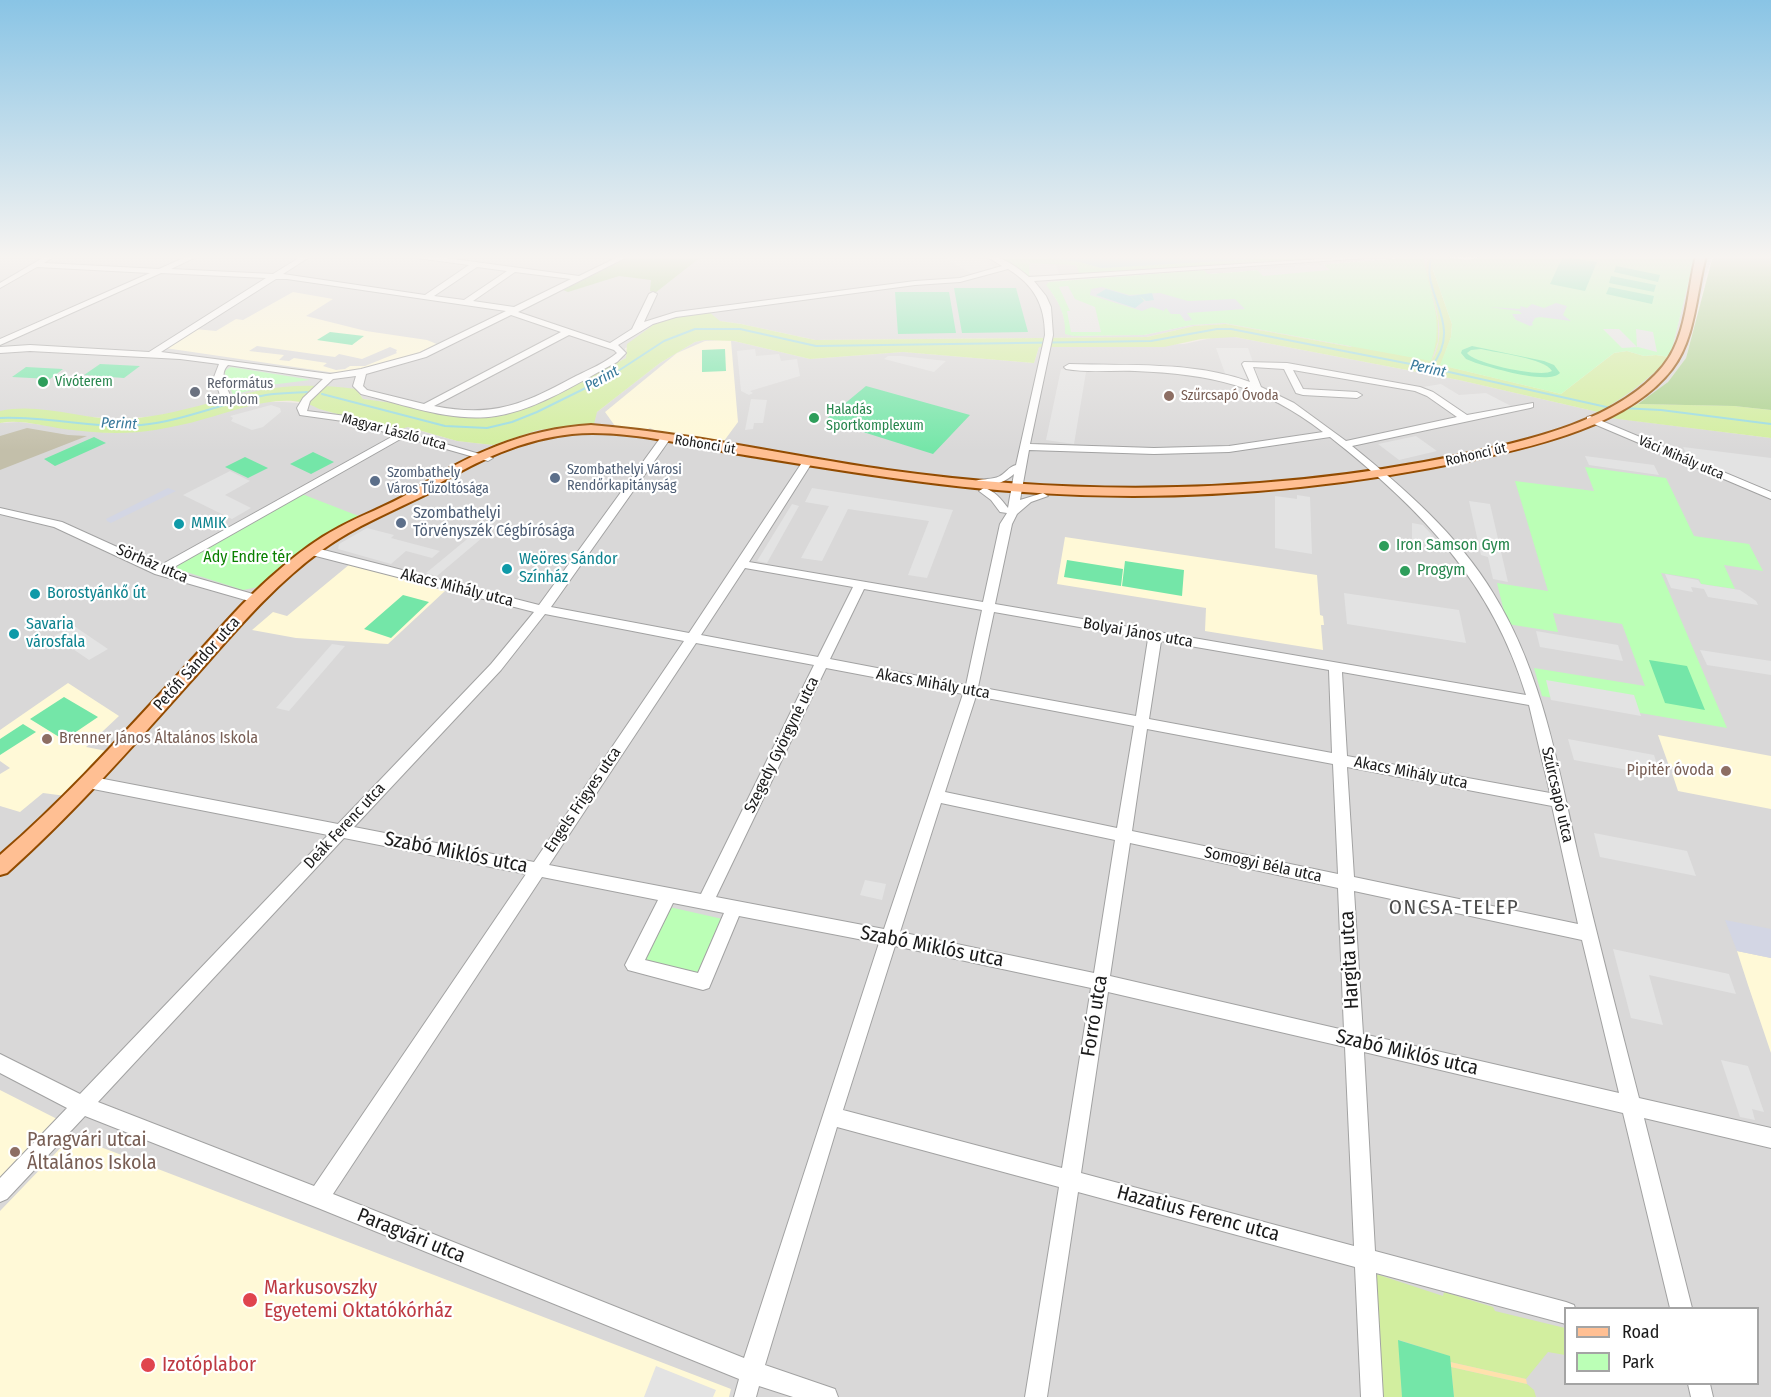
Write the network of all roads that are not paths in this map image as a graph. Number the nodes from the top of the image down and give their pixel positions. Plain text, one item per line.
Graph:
1 (47, 321) edge
2 (203, 321) edge
3 (491, 321) edge
4 (539, 321) edge
5 (640, 321) edge
6 (653, 321) edge
7 (1049, 321) edge
8 (1685, 321) edge
9 (636, 330) junction
10 (567, 332) junction
11 (0, 342) edge
12 (611, 346) junction
13 (0, 350) edge
14 (152, 354) junction
15 (227, 362) junction
16 (1287, 366) junction
17 (1069, 367) dead end
18 (362, 372) junction
19 (330, 377) junction
20 (1256, 387) junction
21 (1357, 395) dead end
22 (223, 399) dead end
23 (1530, 405) dead end
24 (427, 406) junction
25 (1595, 417) junction
26 (1466, 418) junction
27 (404, 434) junction
28 (1333, 434) junction
29 (665, 439) junction
30 (1345, 444) junction
31 (1024, 447) junction
32 (459, 449) junction
33 (485, 457) junction
34 (808, 461) junction
35 (1018, 470) junction
36 (449, 473) junction
37 (890, 474) junction
38 (1380, 474) junction
39 (968, 483) junction
40 (984, 491) junction
41 (1013, 491) junction
42 (1084, 491) junction
43 (418, 492) junction
44 (1147, 493) junction
45 (1043, 496) junction
46 (1771, 496) edge
47 (0, 511) edge
48 (1009, 511) junction
49 (312, 551) junction
50 (742, 564) junction
51 (159, 571) junction
52 (860, 586) junction
53 (256, 599) junction
54 (989, 607) junction
55 (544, 610) junction
56 (1155, 636) junction
57 (691, 638) junction
58 (822, 663) junction
59 (1335, 667) junction
60 (971, 690) junction
61 (1533, 701) junction
62 (1141, 722) junction
63 (1340, 760) junction
64 (88, 782) junction
65 (937, 796) junction
66 (1558, 801) junction
67 (340, 831) junction
68 (1123, 835) junction
69 (0, 867) edge
70 (537, 869) junction
71 (1346, 882) junction
72 (668, 896) junction
73 (705, 903) junction
74 (734, 909) junction
75 (1589, 934) junction
76 (891, 939) junction
77 (1101, 982) junction
78 (1354, 1041) junction
79 (0, 1064) edge
80 (83, 1106) junction
81 (1632, 1106) junction
82 (831, 1116) junction
83 (1771, 1138) edge
84 (1070, 1179) junction
85 (0, 1192) edge
86 (318, 1198) junction
87 (1365, 1259) junction
88 (1681, 1307) edge
89 (1564, 1312) edge
90 (752, 1372) junction
91 (745, 1397) edge
92 (827, 1397) edge
93 (1036, 1397) edge
94 (1372, 1397) edge

1 - 11 street
2 - 14 street
3 - 18 street
4 - 10 street
5 - 9 street
6 - 9 street
7 - 31 street
8 - 25 main road, Rohonci út
9 - 12 street
10 - 12 street
10 - 24 street
12 - 24 street
13 - 14 street
14 - 15 street
15 - 19 street
15 - 22 street
16 - 20 street
16 - 21 street
16 - 26 street
17 - 20 street, Szűrcsapó utca
18 - 19 street
18 - 24 street
19 - 27 street, Magyar László utca
20 - 28 street, Szűrcsapó utca
23 - 26 street
25 - 38 main road, Rohonci út
25 - 46 street, Váci Mihály utca
26 - 30 street
27 - 32 street, Magyar László utca
27 - 51 street
28 - 30 street, Szűrcsapó utca
28 - 31 street
29 - 33 main road, Rohonci út
29 - 34 main road, Rohonci út
29 - 55 street, Deák Ferenc utca
30 - 38 street, Szűrcsapó utca
31 - 35 street
32 - 33 street, Magyar László utca
32 - 36 street, Magyar László utca
33 - 36 main road, Petőfi Sándor utca
33 - 43 main road, Petőfi Sándor utca
34 - 37 main road, Rohonci út
34 - 50 street, Engels Frigyes utca
35 - 39 street
35 - 41 street
35 - 42 street
36 - 43 main road, Petőfi Sándor utca
37 - 39 main road, Rohonci út
37 - 40 main road, Rohonci út
38 - 44 main road, Rohonci út
38 - 61 street, Szűrcsapó utca
39 - 41 main road, Rohonci út
40 - 41 main road, Rohonci út
40 - 48 street
41 - 42 main road, Rohonci út
41 - 45 main road, Rohonci út
41 - 48 street
42 - 44 main road, Rohonci út
43 - 49 main road, Petőfi Sándor utca
44 - 45 main road, Rohonci út
45 - 48 street
47 - 51 street, Sörház utca
48 - 54 street
49 - 53 main road, Petőfi Sándor utca
49 - 55 street, Akacs Mihály utca
50 - 52 street, Bolyai János utca
50 - 57 street, Engels Frigyes utca
51 - 53 street, Sörház utca
52 - 54 street, Bolyai János utca
52 - 58 street, Szegedy Györgyné utca
53 - 64 main road, Petőfi Sándor utca
54 - 56 street, Bolyai János utca
54 - 60 street
55 - 57 street, Akacs Mihály utca
55 - 67 street, Deák Ferenc utca
56 - 59 street, Bolyai János utca
56 - 62 street, Forró utca
57 - 58 street, Akacs Mihály utca
57 - 70 street, Engels Frigyes utca
58 - 60 street, Akacs Mihály utca
58 - 73 street, Szegedy Györgyné utca
59 - 61 street, Bolyai János utca
59 - 63 street, Hargita utca
60 - 62 street, Akacs Mihály utca
60 - 65 street
61 - 66 street, Szűrcsapó utca
62 - 63 street, Akacs Mihály utca
62 - 68 street, Forró utca
63 - 66 street, Akacs Mihály utca
63 - 71 street, Hargita utca
64 - 67 street, Szabó Miklós utca
64 - 69 main road, Petőfi Sándor utca
65 - 68 street, Somogyi Béla utca
65 - 76 street
66 - 75 street, Szűrcsapó utca
67 - 70 street, Szabó Miklós utca
67 - 80 street, Deák Ferenc utca
68 - 71 street, Somogyi Béla utca
68 - 77 street, Forró utca
70 - 72 street, Szabó Miklós utca
70 - 86 street, Engels Frigyes utca
71 - 75 street, Somogyi Béla utca
71 - 78 street, Hargita utca
72 - 73 street, Szabó Miklós utca
72 - 74 street
73 - 74 street, Szabó Miklós utca
74 - 76 street, Szabó Miklós utca
75 - 81 street, Szűrcsapó utca
76 - 77 street, Szabó Miklós utca
76 - 82 street
77 - 78 street, Szabó Miklós utca
77 - 84 street, Forró utca
78 - 81 street, Szabó Miklós utca
78 - 87 street, Hargita utca
79 - 80 street, Paragvári utca
80 - 85 street, Deák Ferenc utca
80 - 86 street, Paragvári utca
81 - 83 street, Szabó Miklós utca
81 - 88 street, Szűrcsapó utca
82 - 84 street, Hazatius Ferenc utca
82 - 90 street
84 - 87 street, Hazatius Ferenc utca
84 - 93 street, Forró utca
86 - 90 street, Paragvári utca
87 - 89 street, Hazatius Ferenc utca
87 - 94 street, Hargita utca
90 - 91 street
90 - 92 street, Paragvári utca

